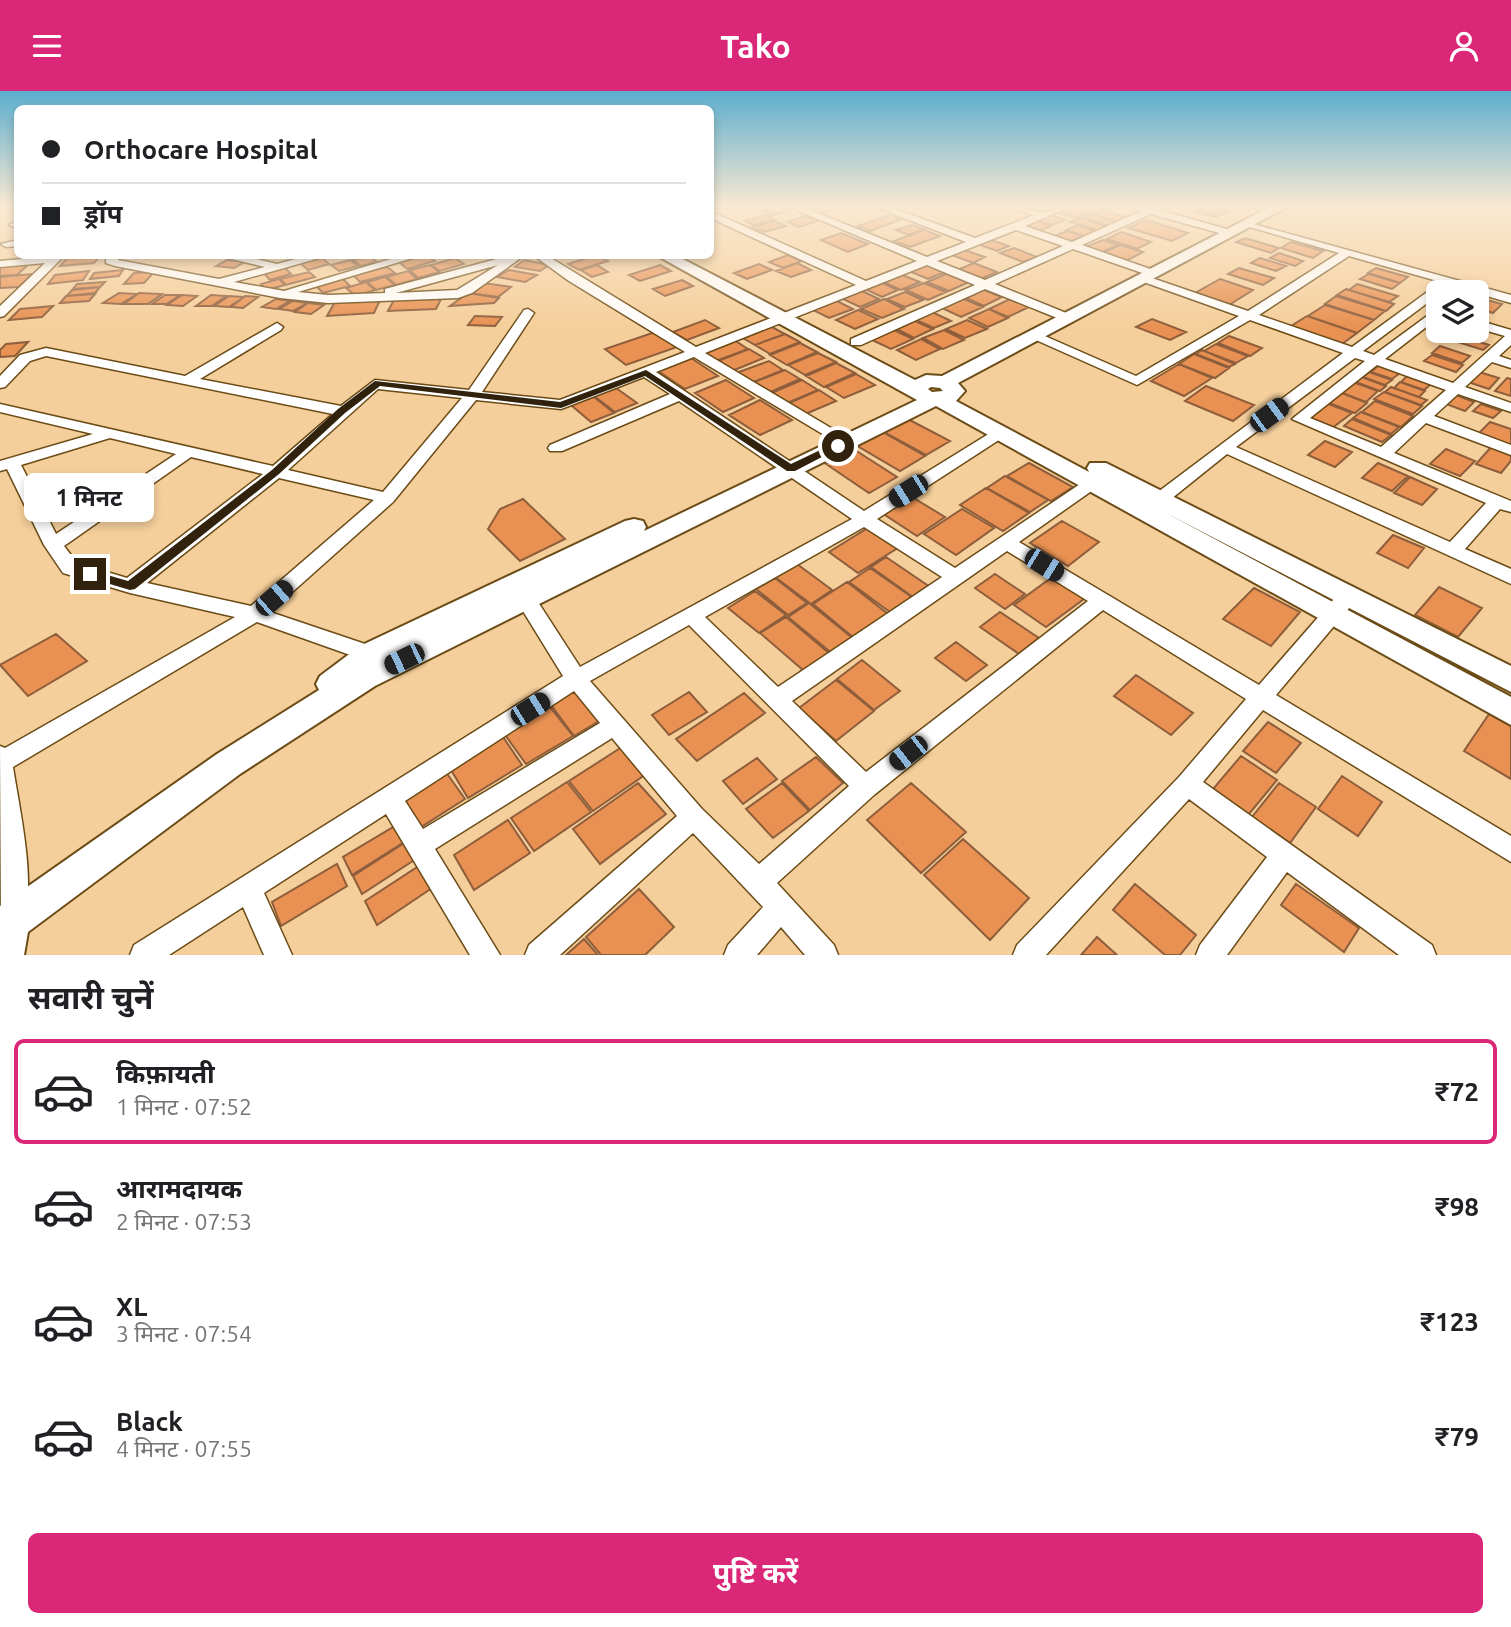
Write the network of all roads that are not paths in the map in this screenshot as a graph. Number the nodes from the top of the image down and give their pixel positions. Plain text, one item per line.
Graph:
1 (781, 246) edge
2 (888, 246) edge
3 (964, 246) edge
4 (1204, 246) edge
5 (1328, 246) edge
6 (1075, 247) joint
7 (1348, 252) junction
8 (41, 259) edge
9 (56, 259) edge
10 (111, 259) edge
11 (242, 259) edge
12 (309, 259) edge
13 (403, 259) edge
14 (508, 259) edge
15 (515, 259) edge
16 (544, 259) edge
17 (671, 259) edge
18 (691, 259) edge
19 (925, 262) junction
20 (0, 264) edge
21 (280, 266) junction
22 (1147, 276) junction
23 (1442, 280) edge
24 (217, 282) junction
25 (865, 285) junction
26 (985, 286) junction
27 (24, 292) junction
28 (280, 293) junction
29 (1489, 293) edge
30 (0, 294) edge
31 (362, 299) junction
32 (1426, 299) edge
33 (1511, 299) edge
34 (0, 313) edge
35 (528, 313) dead end
36 (790, 315) junction
37 (1247, 317) junction
38 (1067, 318) junction
39 (1426, 321) edge
40 (277, 327) dead end
41 (1489, 328) edge
42 (1033, 336) junction
43 (1511, 336) edge
44 (856, 342) junction
45 (697, 352) junction
46 (1353, 353) junction
47 (1488, 357) junction
48 (1375, 361) junction
49 (1511, 364) edge
50 (646, 372) junction
51 (188, 380) junction
52 (0, 384) edge
53 (1456, 389) junction
54 (934, 391) junction
55 (474, 393) junction
56 (680, 395) junction
57 (0, 408) edge
58 (1511, 408) edge
59 (342, 411) junction
60 (1425, 418) junction
61 (831, 433) junction
62 (1000, 433) junction
63 (108, 435) junction
64 (556, 448) dead end
65 (1226, 448) junction
66 (1511, 450) edge
67 (187, 453) junction
68 (1384, 453) junction
69 (6, 464) edge
70 (784, 464) junction
71 (275, 472) junction
72 (1100, 478) junction
73 (387, 498) junction
74 (1160, 499) junction
75 (1504, 504) edge
76 (863, 520) junction
77 (1006, 542) junction
78 (53, 545) junction
79 (1453, 551) junction
80 (954, 576) junction
81 (1511, 577) edge
82 (130, 586) junction
83 (521, 591) junction
84 (1101, 601) junction
85 (1339, 605) junction
86 (255, 614) junction
87 (690, 614) junction
88 (418, 642) junction
89 (370, 654) junction
90 (576, 679) junction
91 (1511, 680) edge
92 (1261, 699) junction
93 (775, 701) junction
94 (1511, 712) edge
95 (290, 723) junction
96 (616, 724) junction
97 (1, 760) edge
98 (1187, 784) junction
99 (865, 787) junction
100 (390, 799) junction
101 (693, 817) junction
102 (418, 846) junction
103 (1511, 850) edge
104 (1283, 856) junction
105 (7, 870) edge
106 (759, 882) junction
107 (248, 890) junction
108 (780, 908) junction
109 (11, 921) junction
110 (4, 955) edge
111 (144, 955) edge
112 (278, 955) edge
113 (486, 955) edge
114 (539, 955) edge
115 (738, 955) edge
116 (824, 955) edge
117 (1027, 955) edge
118 (1210, 955) edge
119 (1422, 955) edge

1 - 25 street
2 - 19 street
3 - 19 street
4 - 22 street
5 - 7 street
6 - 22 street
6 - 26 street
7 - 23 street
7 - 37 street
8 - 20 street
9 - 27 street
10 - 24 street
11 - 21 street
12 - 21 street
13 - 28 street
14 - 31 street
15 - 31 street
16 - 45 street
17 - 36 street
18 - 36 street
19 - 25 street
19 - 26 street
21 - 24 street
22 - 37 street
22 - 38 street
24 - 28 street
25 - 36 street
26 - 38 street
26 - 44 street
27 - 30 street
27 - 34 street
28 - 31 street
29 - 33 street
32 - 46 street
35 - 55 street
36 - 44 street
36 - 45 street
36 - 54 street
37 - 42 street
37 - 46 street
38 - 42 street
39 - 48 street
40 - 51 street
41 - 43 street
42 - 54 street
43 - 47 street
44 - 54 street
45 - 50 street
45 - 61 street
46 - 48 street
46 - 65 street
47 - 49 street
47 - 53 street
48 - 53 street
48 - 68 street
50 - 55 street
50 - 56 street
51 - 52 street
51 - 59 street
53 - 58 street
53 - 60 street
54 - 61 street
54 - 62 street
54 - 70 street
54 - 72 street
55 - 59 street
55 - 73 street
56 - 64 street
56 - 70 street
57 - 63 street
59 - 71 street
60 - 66 street
60 - 68 street
61 - 70 street
62 - 72 street
62 - 76 street
63 - 67 street
63 - 69 street
65 - 74 street
65 - 79 street
67 - 71 street
67 - 78 street
68 - 75 street
69 - 78 street
70 - 76 street
70 - 83 street
71 - 73 street
71 - 82 street
72 - 74 street
72 - 77 street
72 - 85 street
73 - 86 street
74 - 85 street
75 - 79 street
76 - 80 street
76 - 87 street
77 - 80 street
77 - 84 street
78 - 82 street
79 - 81 street
80 - 93 street
82 - 86 street
83 - 88 street
83 - 90 street
84 - 92 street
84 - 99 street
85 - 91 street
85 - 92 street
85 - 94 street
86 - 89 street
86 - 97 street
87 - 90 street
87 - 93 street
88 - 89 street
88 - 95 street
89 - 95 street
90 - 96 street
90 - 100 street
92 - 98 street
92 - 103 street
93 - 99 street
95 - 109 street
96 - 101 street
96 - 102 street
97 - 105 street
98 - 104 street
98 - 117 street
99 - 106 street
100 - 102 street
100 - 107 street
101 - 106 street
101 - 114 street
102 - 113 street
104 - 118 street
104 - 119 street
105 - 109 street
106 - 108 street
107 - 111 street
107 - 112 street
108 - 115 street
108 - 116 street
109 - 110 street

